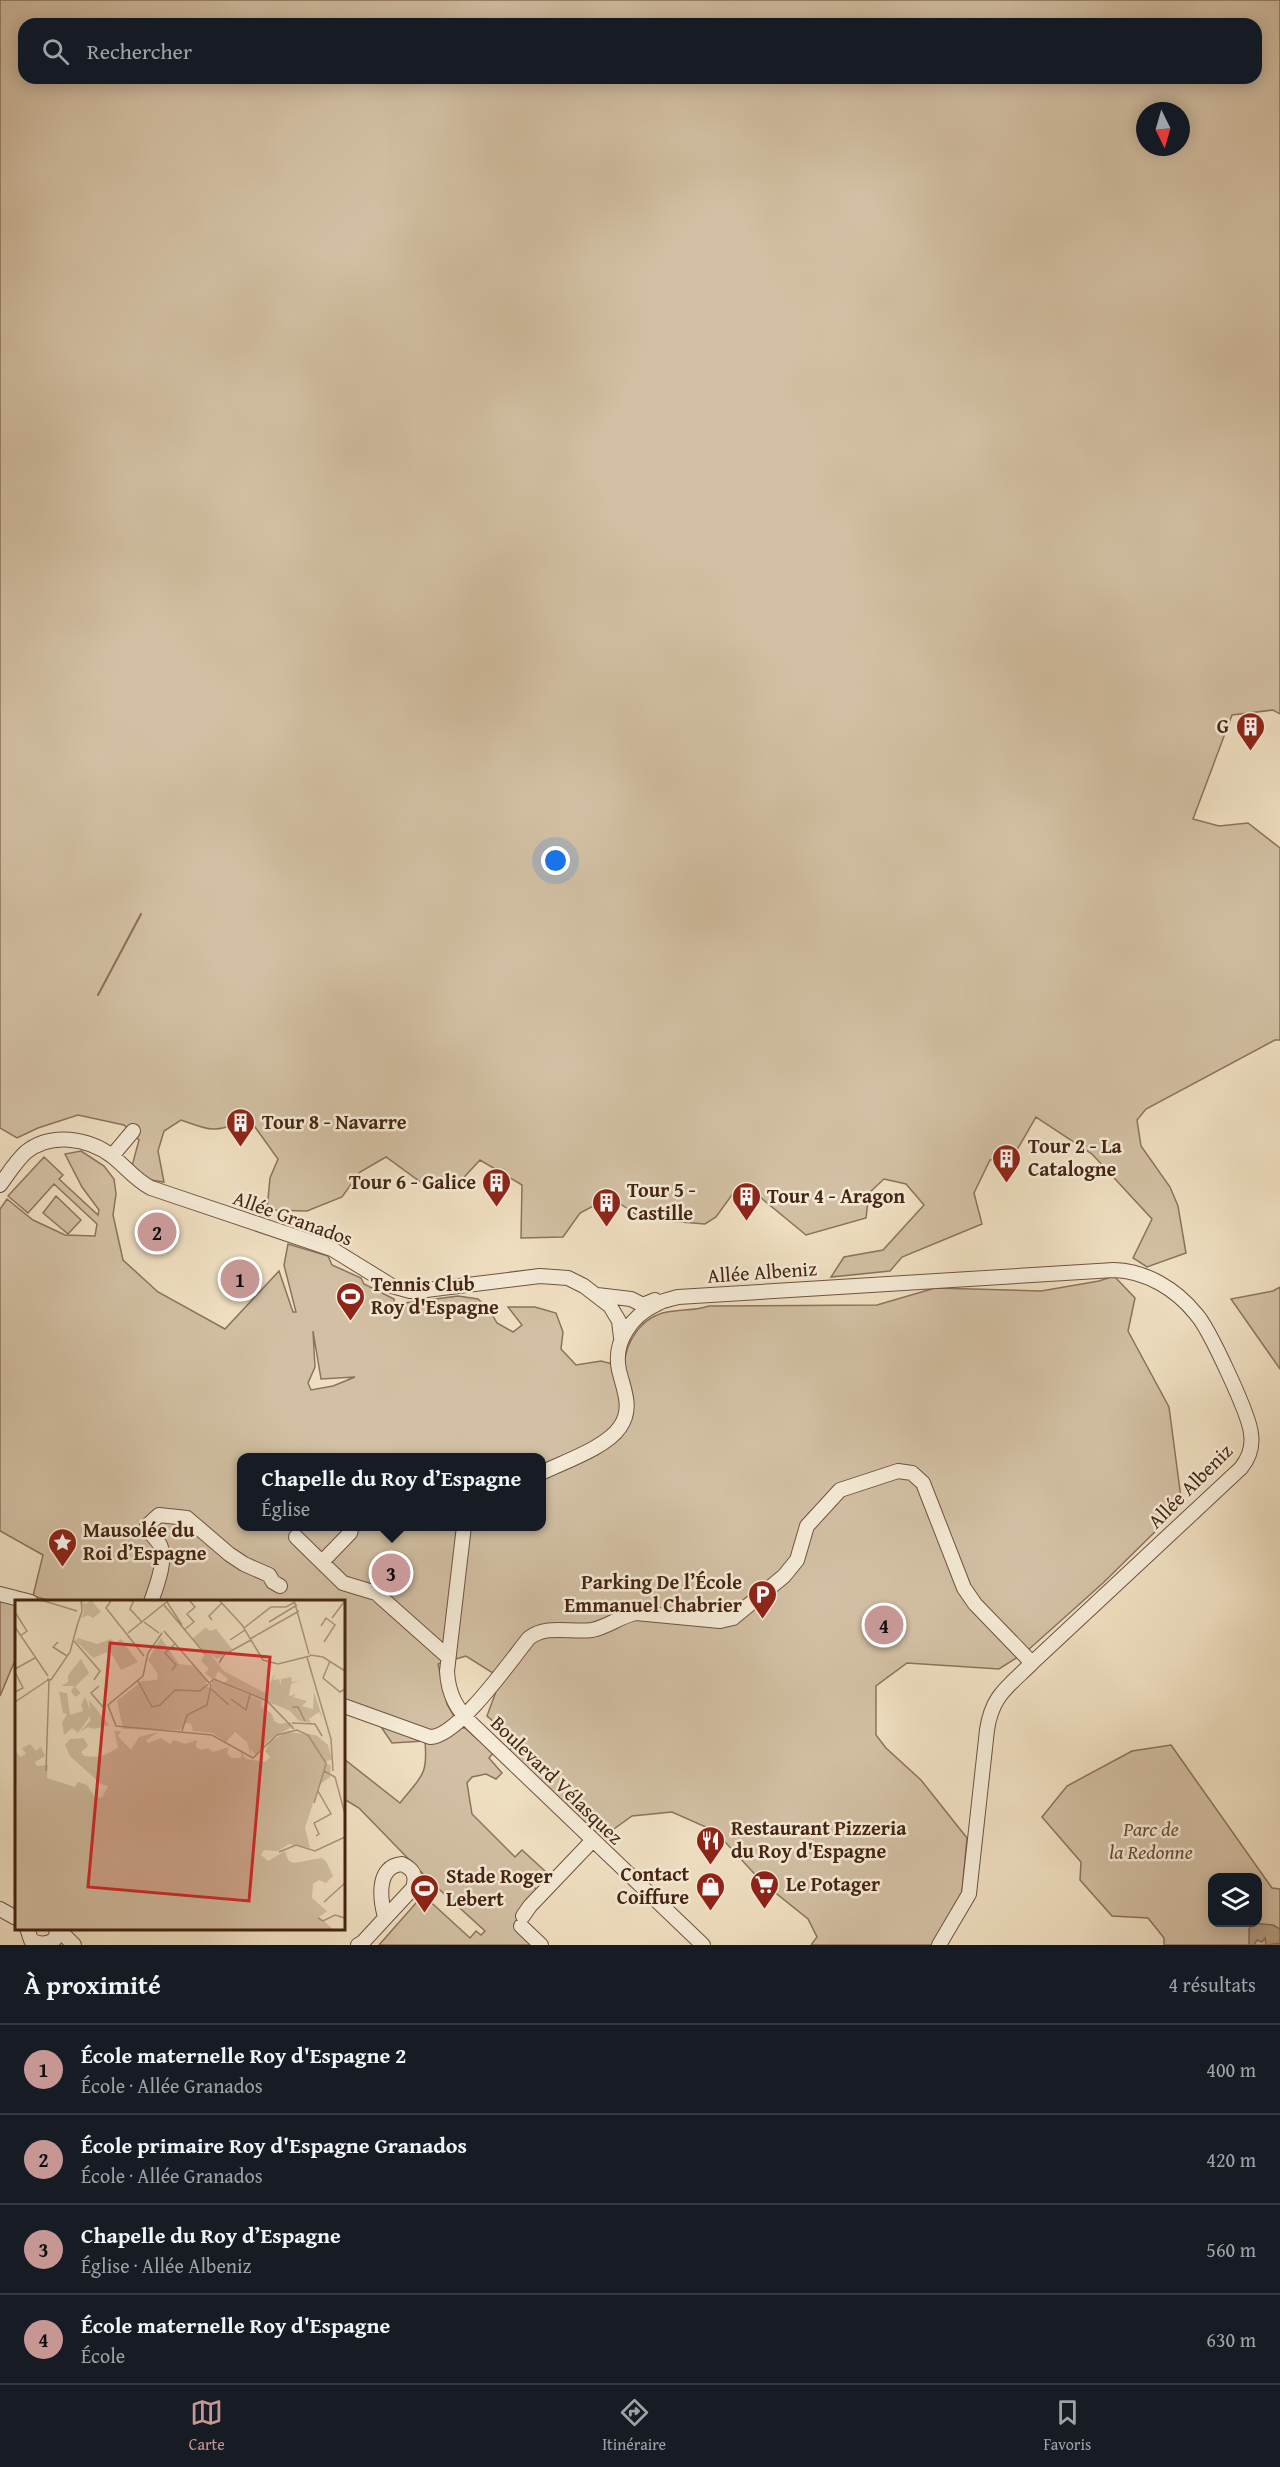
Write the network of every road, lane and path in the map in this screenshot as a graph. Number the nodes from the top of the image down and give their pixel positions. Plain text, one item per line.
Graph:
1 (133, 1131) dead end
2 (112, 1156) junction
3 (0, 1185) edge
4 (597, 1295) junction
5 (640, 1311) junction
6 (621, 1338) junction
7 (546, 1471) edge
8 (351, 1531) edge
9 (464, 1531) edge
10 (296, 1537) dead end
11 (322, 1562) junction
12 (280, 1586) dead end
13 (0, 1594) edge
14 (23, 1600) edge
15 (152, 1600) edge
16 (448, 1657) junction
17 (1032, 1663) junction
18 (345, 1706) edge
19 (464, 1716) junction
20 (592, 1841) junction
21 (0, 1907) edge
22 (15, 1908) edge
23 (15, 1917) edge
24 (385, 1917) dead end
25 (27, 1930) edge
26 (57, 1937) edge
27 (46, 1945) edge
28 (74, 1945) edge
29 (358, 1945) edge
30 (541, 1945) edge
31 (703, 1945) edge
32 (939, 1945) edge

1 - 2 street
2 - 3 street, Allée Granados
2 - 4 street, Allée Granados
4 - 5 street, Allée Granados
4 - 6 street, Allée Granados
5 - 6 street
5 - 17 street, Allée Albeniz
6 - 7 street
8 - 11 street
9 - 16 street
10 - 11 street
11 - 16 street
12 - 15 street
13 - 14 street
16 - 19 street
17 - 19 street
17 - 32 street, Allée Albeniz
18 - 19 street
19 - 20 street, Boulevard Vélasquez
20 - 30 street
20 - 31 street, Boulevard Vélasquez
21 - 22 street
21 - 23 street
24 - 29 street
25 - 27 street
26 - 28 street

